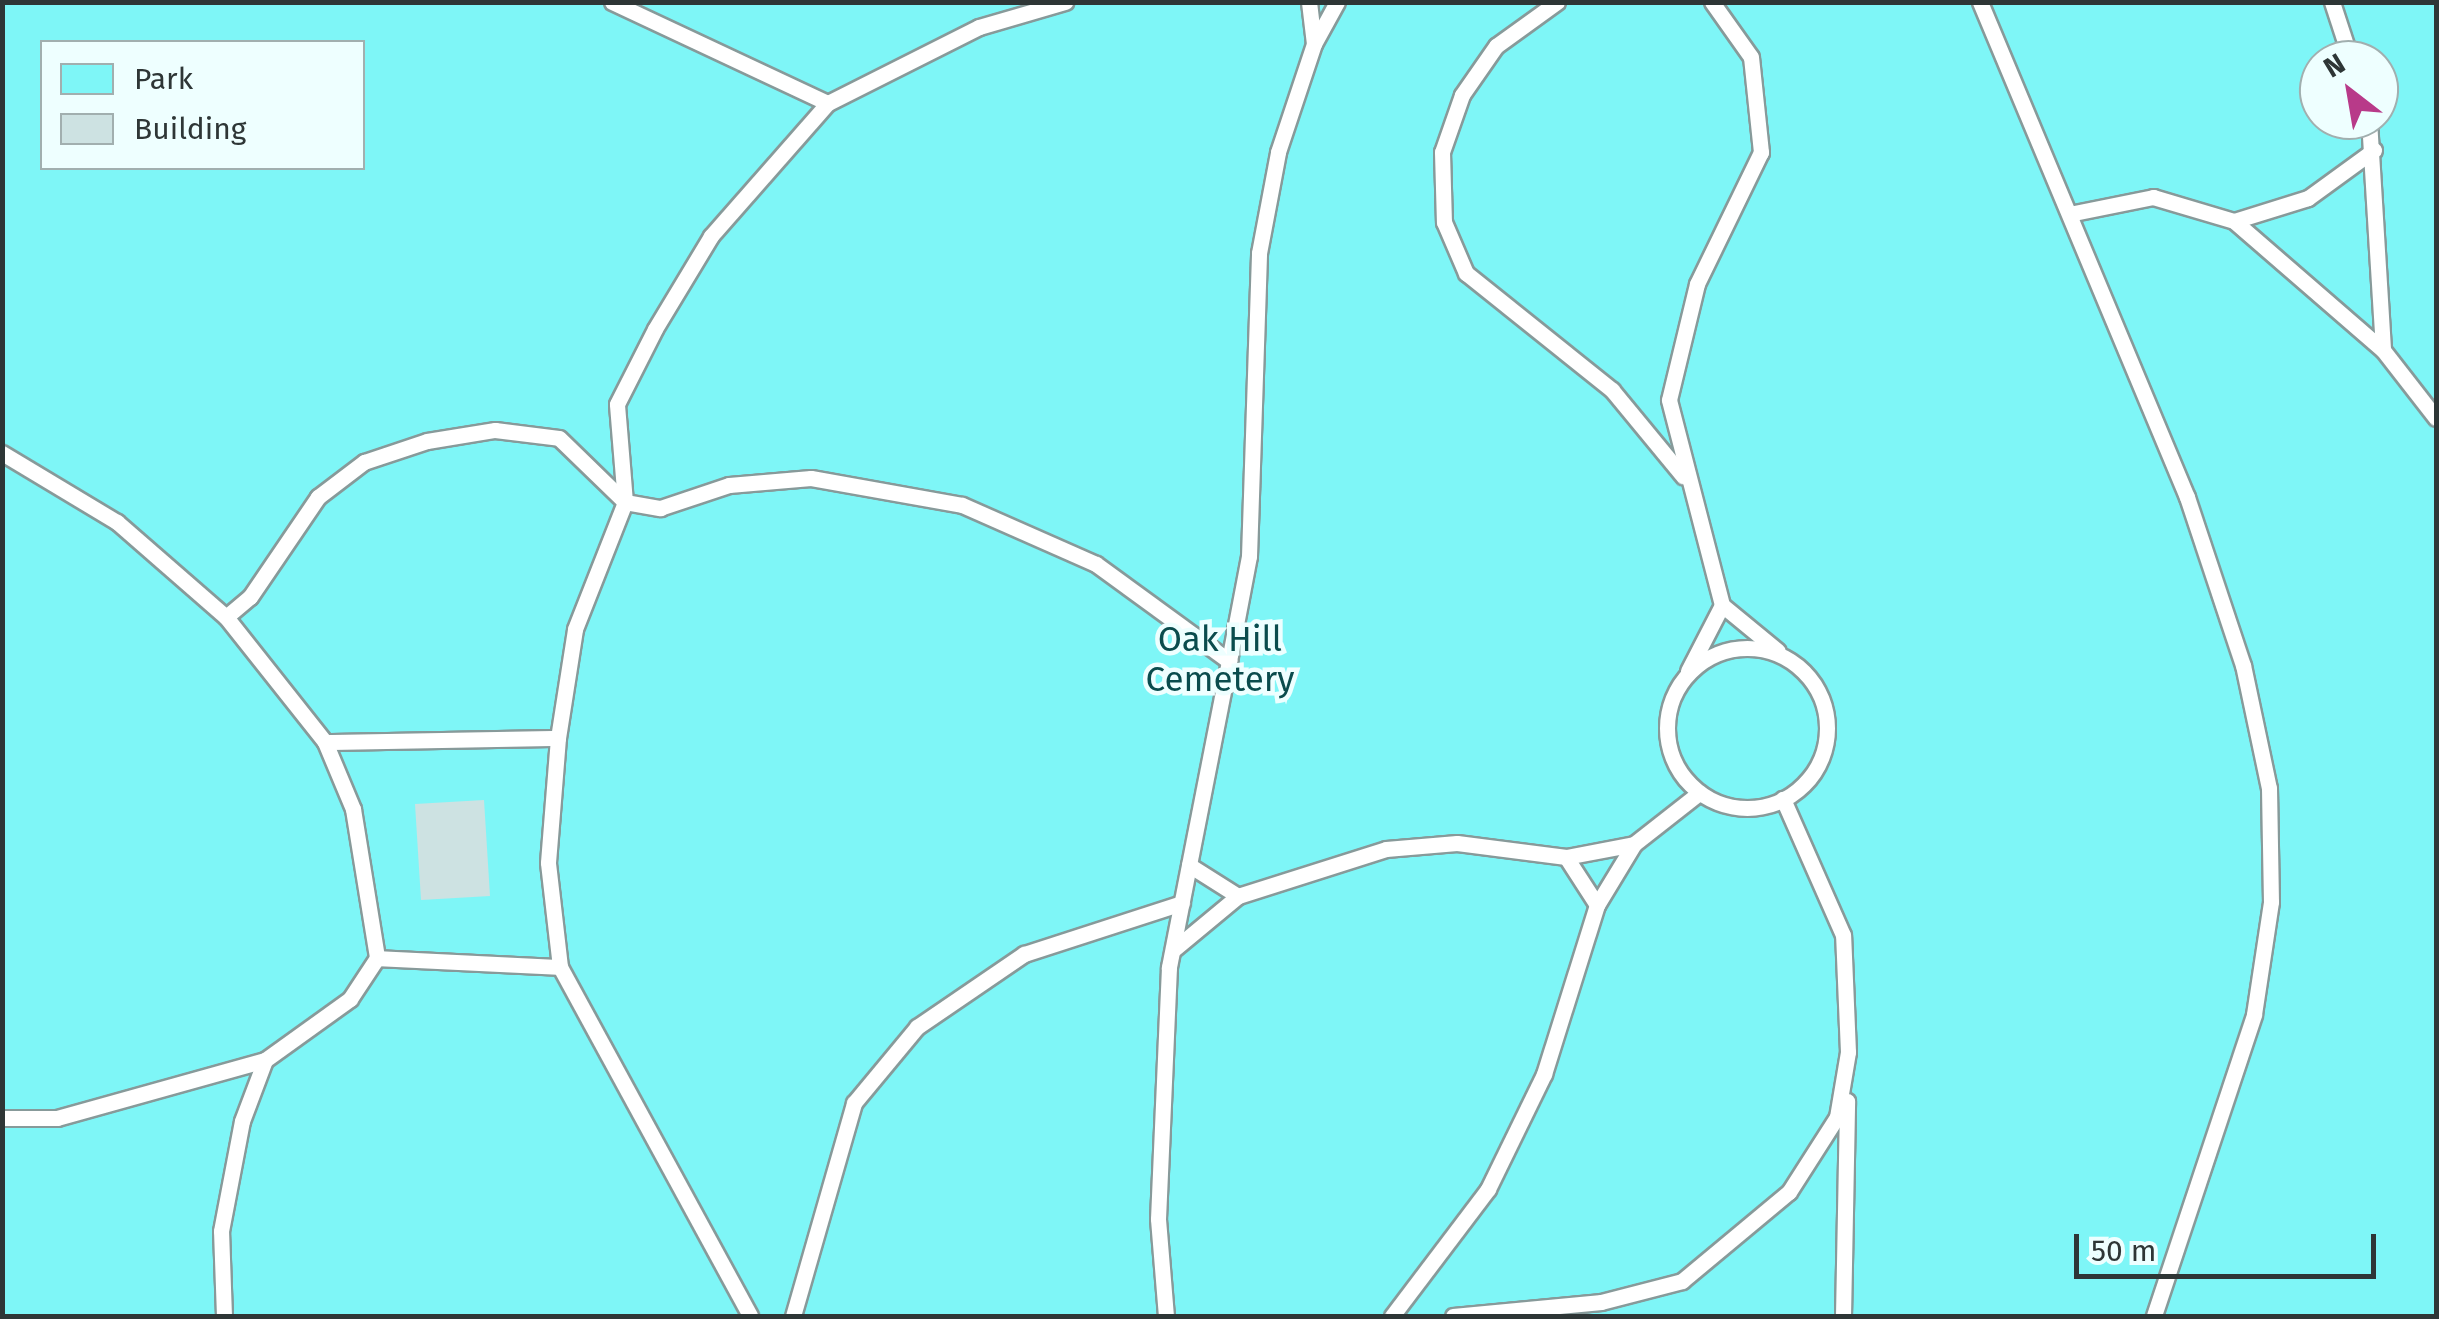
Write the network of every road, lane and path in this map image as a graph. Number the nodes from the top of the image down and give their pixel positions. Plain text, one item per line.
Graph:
1 (612, 2) edge
2 (1065, 2) edge
3 (1309, 2) edge
4 (1337, 2) edge
5 (1557, 2) edge
6 (1712, 2) edge
7 (1980, 2) edge
8 (2332, 2) edge
9 (2344, 40) edge
10 (1314, 44) junction
11 (828, 103) junction
12 (2372, 140) edge
13 (2374, 150) junction
14 (2074, 213) junction
15 (2234, 221) junction
16 (2383, 350) junction
17 (2436, 418) edge
18 (2, 453) edge
19 (1690, 488) junction
20 (625, 502) junction
21 (1722, 605) junction
22 (226, 617) junction
23 (1785, 657) junction
24 (1229, 661) junction
25 (1685, 677) junction
26 (558, 738) junction
27 (326, 742) junction
28 (1699, 793) junction
29 (1783, 799) junction
30 (1634, 844) junction
31 (1566, 857) junction
32 (1189, 865) junction
33 (1238, 896) junction
34 (1182, 902) junction
35 (1596, 905) junction
36 (1173, 950) junction
37 (377, 958) junction
38 (560, 967) junction
39 (1848, 1052) junction
40 (265, 1060) junction
41 (2, 1118) edge
42 (224, 1316) edge
43 (750, 1316) edge
44 (793, 1316) edge
45 (1166, 1316) edge
46 (1392, 1316) edge
47 (1453, 1316) edge
48 (1843, 1316) edge
49 (2154, 1316) edge

1 - 11 lane
2 - 11 lane
3 - 10 lane
4 - 10 lane
5 - 19 lane
6 - 19 lane
7 - 14 lane
8 - 9 lane
10 - 24 lane
11 - 20 lane
12 - 13 lane
13 - 15 lane
13 - 16 lane
14 - 15 lane
14 - 49 lane
15 - 16 lane
16 - 17 lane
18 - 22 lane
19 - 21 lane
20 - 22 lane
20 - 24 lane
20 - 26 lane
21 - 23 lane
21 - 25 lane
22 - 27 lane
23 - 25 lane
23 - 29 lane
24 - 32 lane
25 - 28 lane
26 - 27 lane
26 - 38 lane
27 - 37 lane
28 - 29 lane
28 - 30 lane
29 - 39 lane
30 - 31 lane
30 - 35 lane
31 - 33 lane
31 - 35 lane
32 - 33 lane
32 - 34 lane
33 - 36 lane
34 - 36 lane
34 - 44 lane
35 - 46 lane
36 - 45 lane
37 - 38 lane
37 - 40 lane
38 - 43 lane
39 - 47 lane
39 - 48 lane
40 - 41 lane
40 - 42 lane

